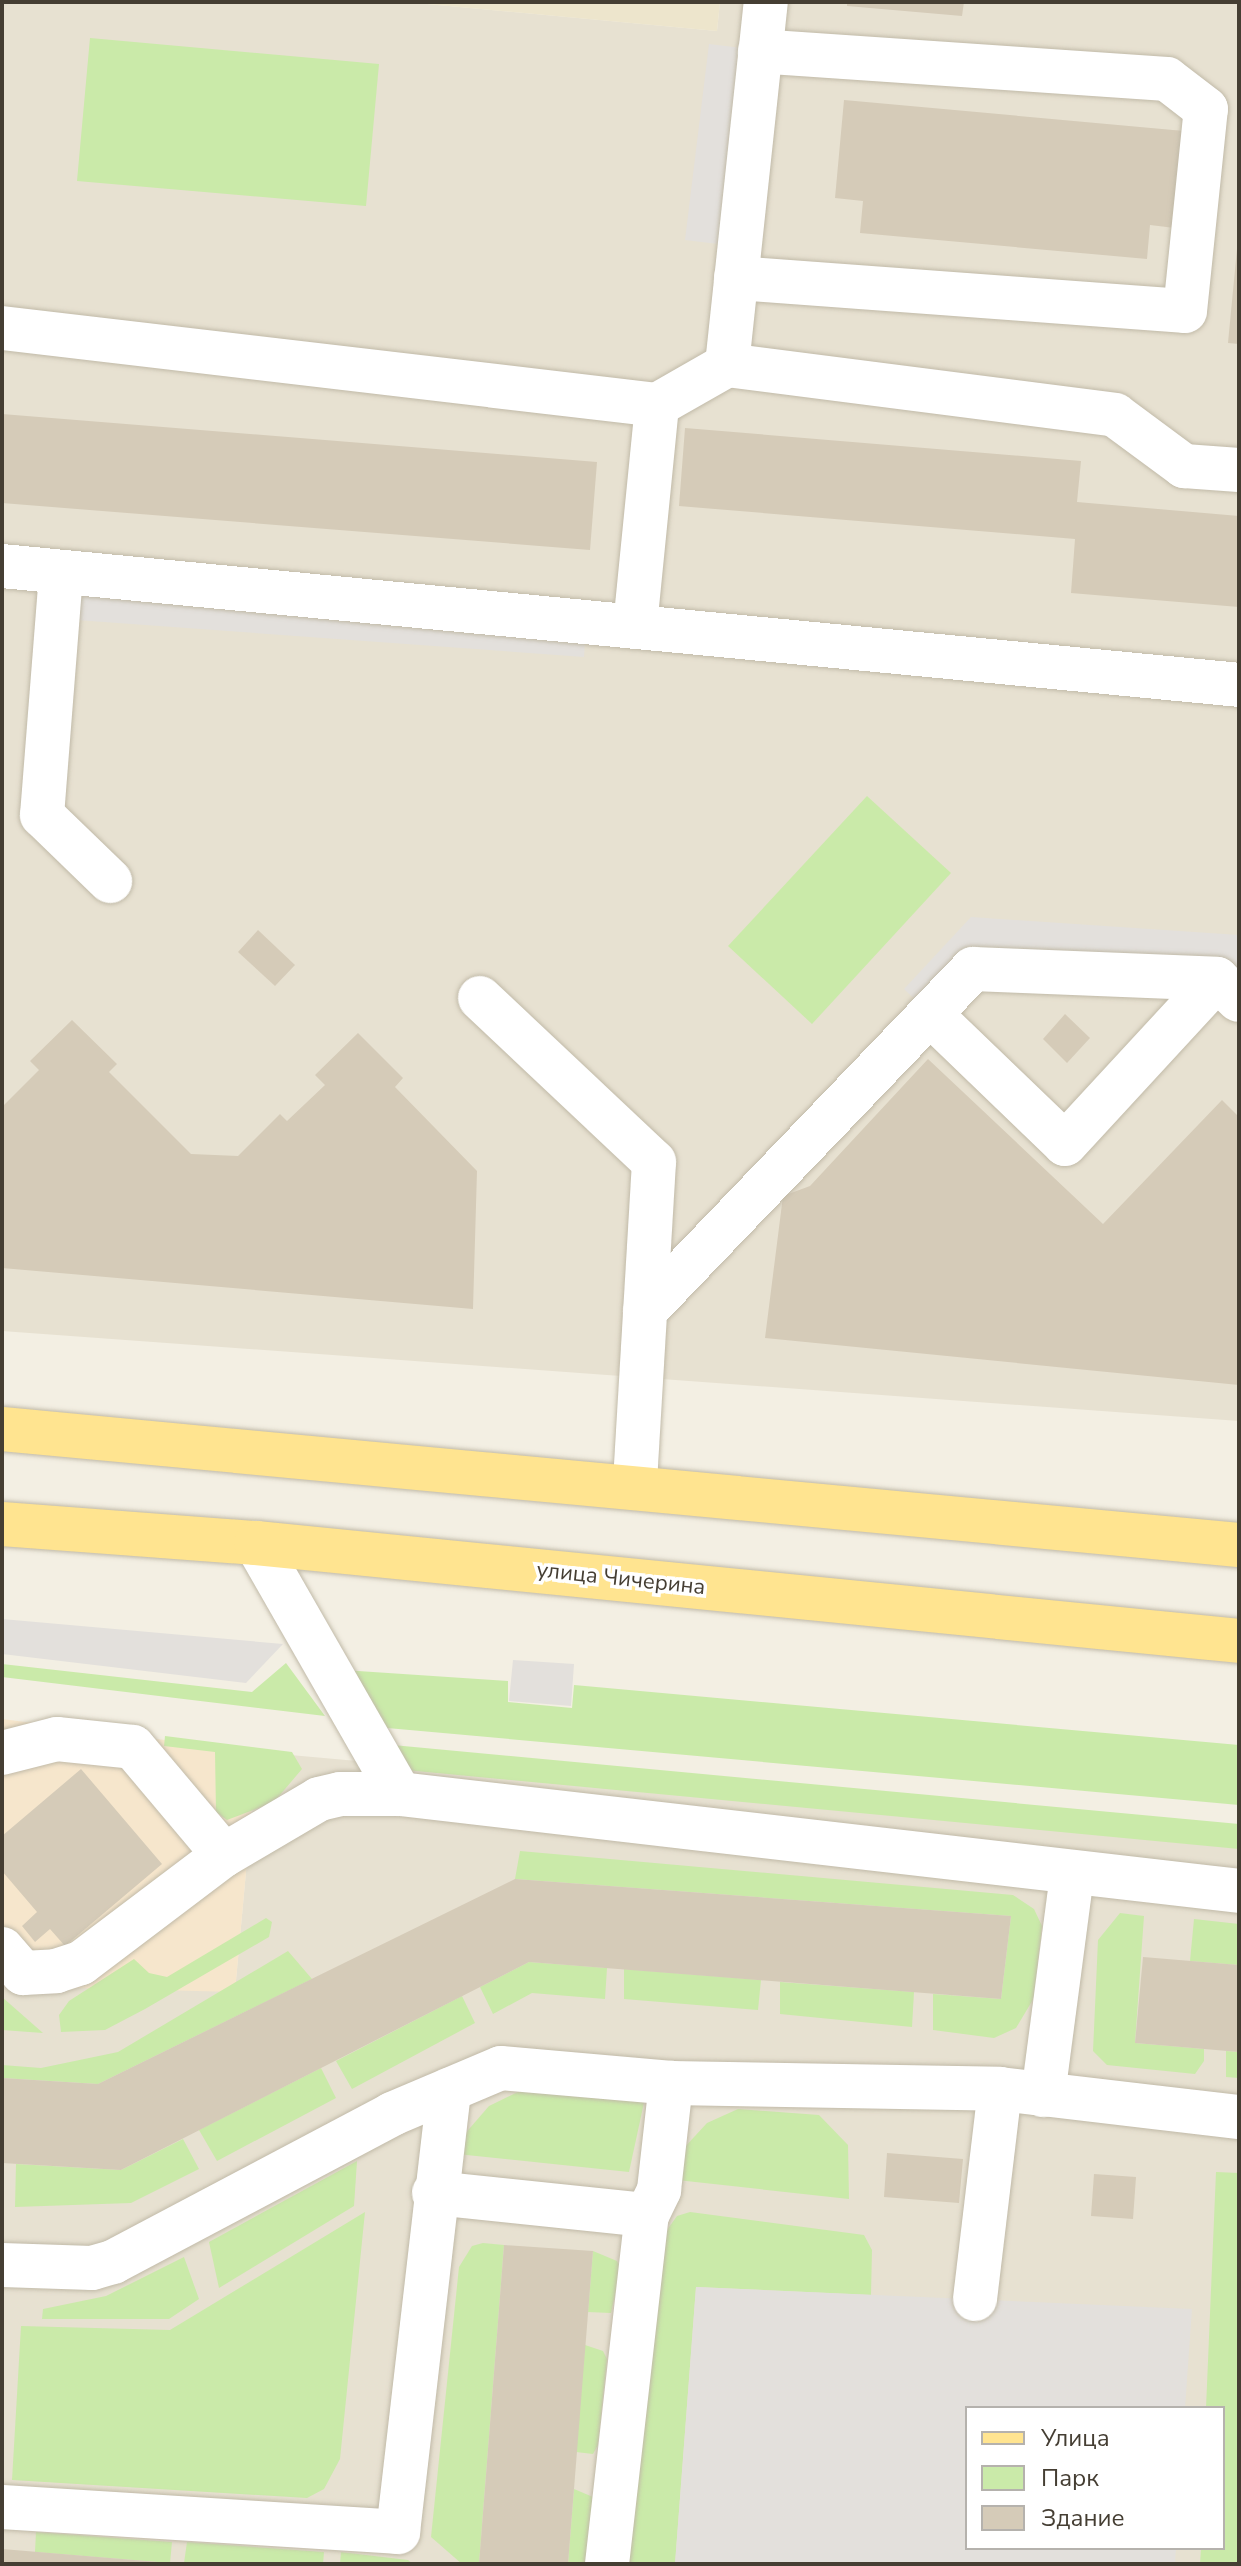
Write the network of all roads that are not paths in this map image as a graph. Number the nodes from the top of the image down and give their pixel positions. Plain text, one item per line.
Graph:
1 (766, 2) edge
2 (760, 51) junction
3 (736, 278) junction
4 (2, 328) edge
5 (727, 365) junction
6 (657, 405) junction
7 (1239, 470) edge
8 (2, 566) edge
9 (61, 574) junction
10 (635, 626) junction
11 (1239, 685) edge
12 (110, 881) dead end
13 (1228, 990) edge
14 (480, 998) dead end
15 (930, 1014) junction
16 (645, 1311) junction
17 (2, 1429) edge
18 (635, 1485) junction
19 (2, 1524) edge
20 (256, 1543) junction
21 (1239, 1545) edge
22 (1239, 1641) edge
23 (2, 1753) edge
24 (400, 1794) junction
25 (224, 1855) junction
26 (1072, 1875) junction
27 (1239, 1891) edge
28 (2, 1949) edge
29 (671, 2083) junction
30 (1000, 2089) junction
31 (449, 2090) junction
32 (1043, 2095) junction
33 (1239, 2117) edge
34 (434, 2193) junction
35 (647, 2215) junction
36 (2, 2265) edge
37 (975, 2299) dead end
38 (2, 2507) edge
39 (607, 2564) edge

1 - 2 lane
2 - 3 lane
2 - 3 lane
3 - 5 lane
4 - 6 lane
5 - 6 lane
5 - 7 lane
6 - 10 lane
8 - 9 lane
9 - 10 lane
9 - 12 lane
10 - 11 lane
13 - 15 lane
13 - 15 lane
14 - 16 lane
15 - 16 lane
16 - 18 lane
17 - 18 main road
18 - 21 main road
19 - 20 main road, улица Чичерина
20 - 22 main road, улица Чичерина
20 - 24 lane
23 - 25 lane
24 - 25 lane
24 - 26 lane
25 - 28 lane
26 - 27 lane
26 - 32 lane
29 - 30 lane
29 - 31 lane
29 - 35 lane
30 - 32 lane
30 - 37 lane
31 - 34 lane
31 - 36 lane
32 - 33 lane
34 - 35 lane
34 - 38 lane
35 - 39 lane

